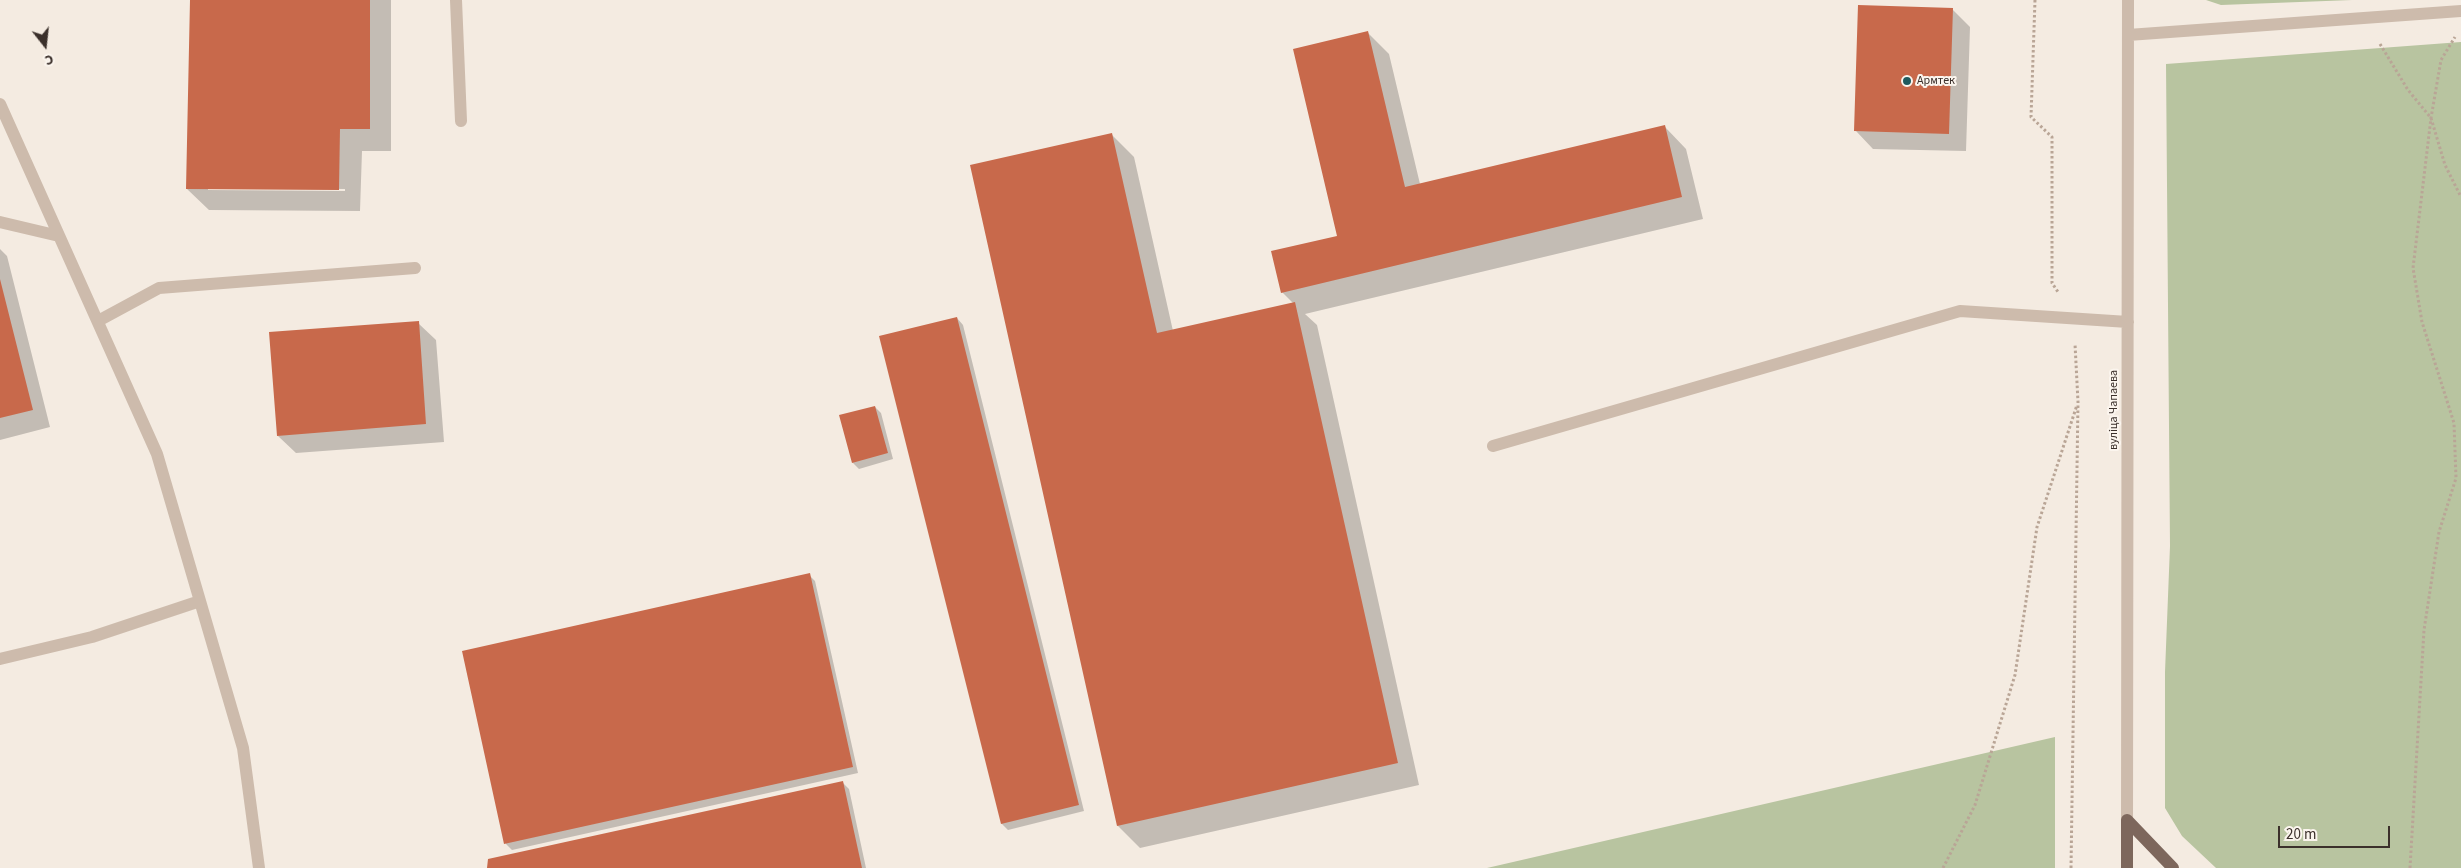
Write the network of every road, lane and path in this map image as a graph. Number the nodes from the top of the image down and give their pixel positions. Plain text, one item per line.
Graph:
1 (456, 0) edge
2 (2035, 0) edge
3 (2128, 0) edge
4 (2461, 11) edge
5 (2368, 18) junction
6 (2128, 35) junction
7 (2456, 36) dead end
8 (0, 104) edge
9 (2431, 118) junction
10 (461, 120) dead end
11 (2461, 197) edge
12 (0, 222) edge
13 (60, 236) junction
14 (415, 268) dead end
15 (2073, 317) junction
16 (98, 322) junction
17 (2128, 322) junction
18 (2078, 402) junction
19 (1493, 446) dead end
20 (200, 601) junction
21 (0, 659) edge
22 (2127, 820) junction
23 (259, 868) edge
24 (1943, 868) edge
25 (2072, 868) edge
26 (2127, 868) edge
27 (2173, 868) edge
28 (2410, 868) edge

1 - 10 street
2 - 15 path
3 - 6 street, вуліца Чапаева
4 - 5 street
5 - 6 street
5 - 9 path
6 - 17 street, вуліца Чапаева
7 - 9 path
8 - 13 street
9 - 11 path
9 - 28 path
12 - 13 street
13 - 16 street
14 - 16 street
15 - 17 street
15 - 18 path
15 - 19 street
16 - 20 street
17 - 22 street, вуліца Чапаева
18 - 24 path
18 - 25 path
20 - 21 street
20 - 23 street
22 - 26 main road, вуліца Чапаева
22 - 27 main road

